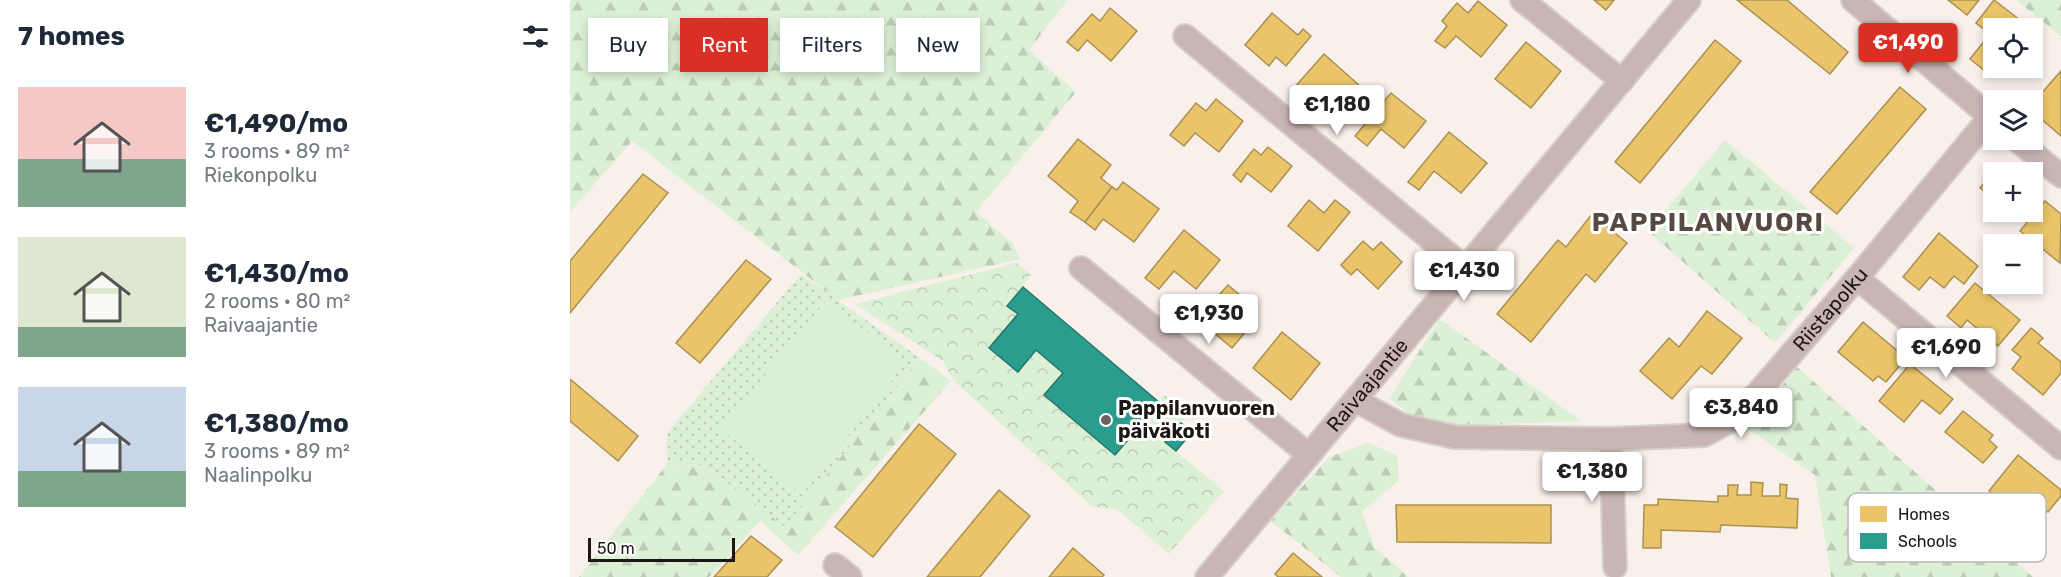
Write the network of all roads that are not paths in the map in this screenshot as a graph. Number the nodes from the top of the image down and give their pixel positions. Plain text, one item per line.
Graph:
1 (1522, 0) edge
2 (1689, 0) edge
3 (1853, 0) edge
4 (1185, 36) dead end
5 (1622, 81) junction
6 (1983, 110) edge
7 (1983, 129) edge
8 (2029, 150) edge
9 (2061, 176) edge
10 (1464, 267) junction
11 (1081, 268) dead end
12 (1857, 278) junction
13 (1355, 400) junction
14 (1611, 439) junction
15 (2061, 448) edge
16 (1309, 455) junction
17 (1615, 567) dead end
18 (1207, 577) edge

1 - 5 street
2 - 5 street, Raivaajantie
3 - 6 street
4 - 10 street
5 - 10 street, Raivaajantie
7 - 12 street, Riistapolku
8 - 9 street
10 - 13 street, Raivaajantie
11 - 16 street
12 - 14 street, Riistapolku
12 - 15 street
13 - 14 street, Riistapolku
13 - 16 street, Raivaajantie
14 - 17 street
16 - 18 street, Raivaajantie

